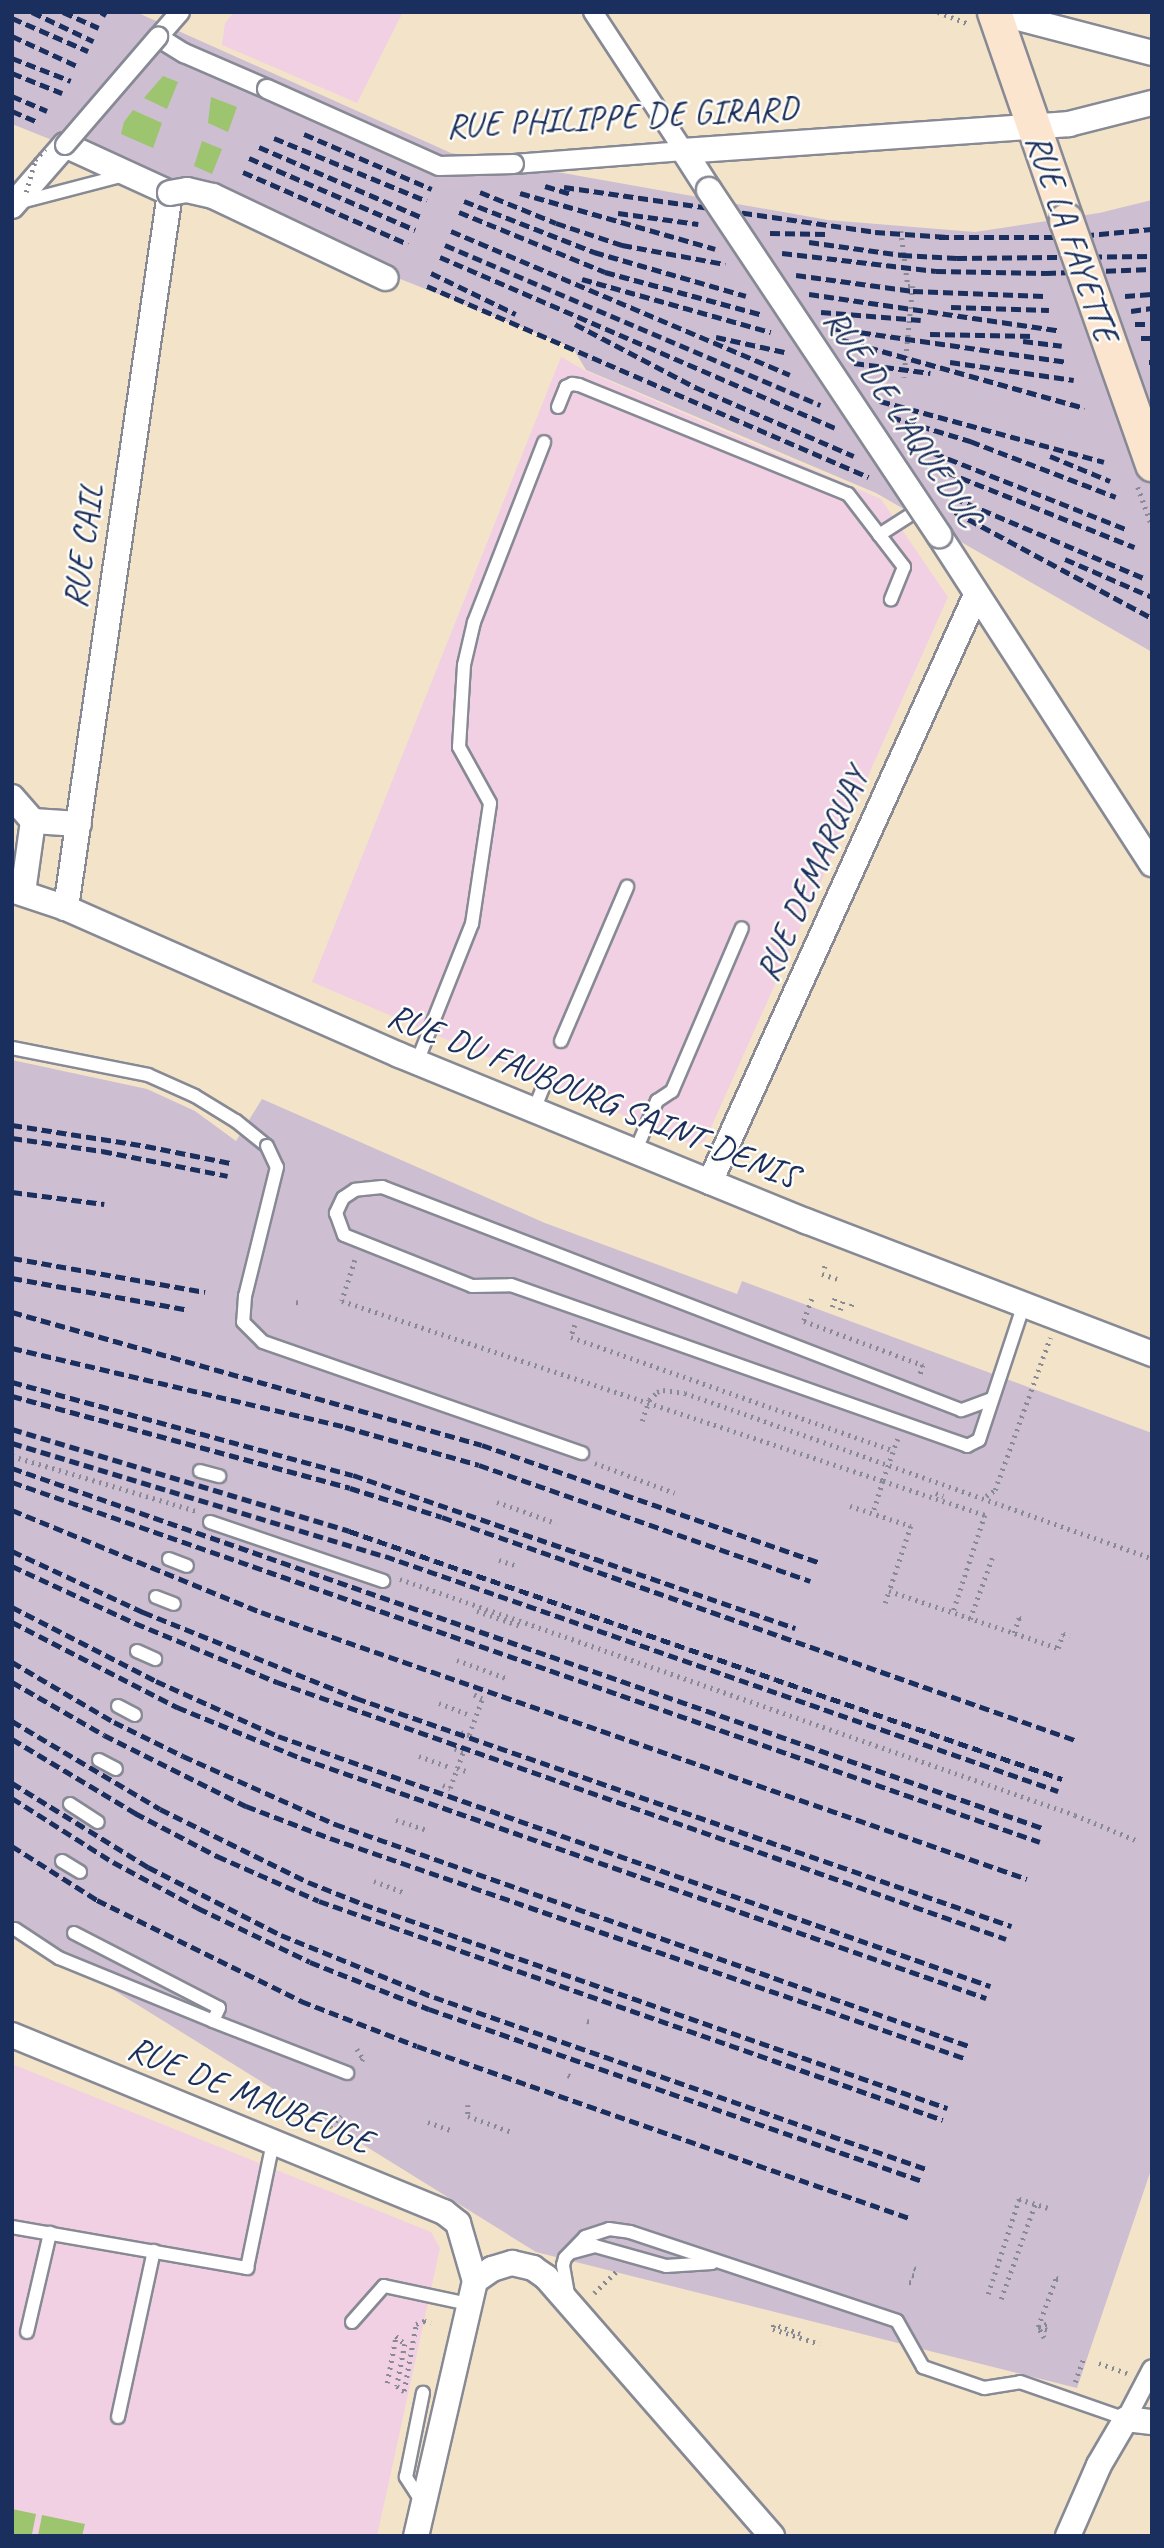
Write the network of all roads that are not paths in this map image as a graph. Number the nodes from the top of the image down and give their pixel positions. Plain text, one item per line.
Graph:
1 (180, 12) edge
2 (593, 12) edge
3 (985, 16) edge
4 (161, 33) junction
5 (1152, 53) edge
6 (1152, 103) edge
7 (1034, 128) junction
8 (65, 145) junction
9 (684, 151) junction
10 (129, 174) junction
11 (170, 193) junction
12 (13, 205) edge
13 (386, 278) dead end
14 (558, 407) dead end
15 (544, 442) dead end
16 (1152, 464) edge
17 (913, 513) junction
18 (879, 535) junction
19 (976, 595) junction
20 (891, 600) dead end
21 (12, 797) edge
22 (33, 821) junction
23 (79, 824) junction
24 (1152, 864) edge
25 (627, 887) dead end
26 (18, 891) edge
27 (66, 908) junction
28 (742, 928) dead end
29 (561, 1041) dead end
30 (12, 1048) edge
31 (417, 1062) junction
32 (545, 1083) dead end
33 (534, 1110) junction
34 (635, 1152) junction
35 (710, 1182) junction
36 (1023, 1307) junction
37 (1152, 1354) edge
38 (992, 1399) junction
39 (582, 1453) dead end
40 (200, 1471) dead end
41 (219, 1476) dead end
42 (209, 1518) road end
43 (169, 1559) dead end
44 (187, 1566) dead end
45 (383, 1581) dead end
46 (156, 1597) dead end
47 (174, 1604) dead end
48 (137, 1651) dead end
49 (155, 1659) dead end
50 (118, 1706) dead end
51 (135, 1715) dead end
52 (99, 1760) dead end
53 (116, 1769) dead end
54 (70, 1804) dead end
55 (98, 1822) dead end
56 (62, 1861) dead end
57 (80, 1872) dead end
58 (15, 1929) dead end
59 (74, 1933) dead end
60 (213, 2021) junction
61 (12, 2035) edge
62 (347, 2073) dead end
63 (273, 2142) junction
64 (12, 2227) edge
65 (50, 2233) junction
66 (154, 2251) junction
67 (569, 2253) junction
68 (726, 2264) junction
69 (472, 2292) junction
70 (570, 2301) junction
71 (352, 2322) dead end
72 (27, 2332) dead end
73 (1145, 2373) edge
74 (423, 2393) dead end
75 (118, 2417) dead end
76 (1126, 2419) junction
77 (1152, 2423) edge
78 (423, 2503) junction
79 (416, 2536) edge
80 (772, 2536) edge
81 (1068, 2536) edge

1 - 4 street
2 - 9 street, RUE DE L'AQUEDUC
3 - 5 street
3 - 7 main road, RUE LA FAYETTE
4 - 8 street, bridge
4 - 9 street, RUE PHILIPPE DE GIRARD, bridge
6 - 7 street, RUE PHILIPPE DE GIRARD
7 - 9 street, RUE PHILIPPE DE GIRARD
7 - 16 main road, RUE LA FAYETTE, bridge
8 - 10 street
8 - 12 street
9 - 17 street, RUE DE L'AQUEDUC, bridge
10 - 11 street
10 - 12 lane
11 - 13 street, bridge
11 - 23 street, RUE CAIL
14 - 18 lane
15 - 31 lane
17 - 18 lane
17 - 19 street, RUE DE L'AQUEDUC, bridge
18 - 20 lane
19 - 24 street, RUE DE L'AQUEDUC
19 - 35 street, RUE DEMARQUAY
21 - 22 street
22 - 23 street
22 - 26 street
23 - 27 street, RUE CAIL
25 - 29 lane
26 - 27 street, RUE DU FAUBOURG SAINT-DENIS
27 - 31 street, RUE DU FAUBOURG SAINT-DENIS
28 - 34 lane
30 - 39 lane, bridge
31 - 33 street, RUE DU FAUBOURG SAINT-DENIS
32 - 33 lane
33 - 34 street, RUE DU FAUBOURG SAINT-DENIS
34 - 35 street, RUE DU FAUBOURG SAINT-DENIS
35 - 36 street, RUE DU FAUBOURG SAINT-DENIS
36 - 37 street, RUE DU FAUBOURG SAINT-DENIS
36 - 38 lane
38 - 38 lane
40 - 41 lane
42 - 45 lane
43 - 44 lane
46 - 47 lane
48 - 49 lane
50 - 51 lane
52 - 53 lane
54 - 55 lane
56 - 57 lane
58 - 60 lane
59 - 60 lane
60 - 62 lane
61 - 63 street, RUE DE MAUBEUGE
63 - 66 lane
63 - 69 street, RUE DE MAUBEUGE
64 - 65 lane
65 - 66 lane
65 - 72 lane
66 - 75 lane
67 - 68 lane
67 - 68 lane
67 - 70 lane
68 - 76 lane
69 - 70 street
69 - 71 lane
69 - 78 street
70 - 80 street
73 - 76 street
74 - 78 lane
76 - 77 street
76 - 81 street
78 - 79 street

